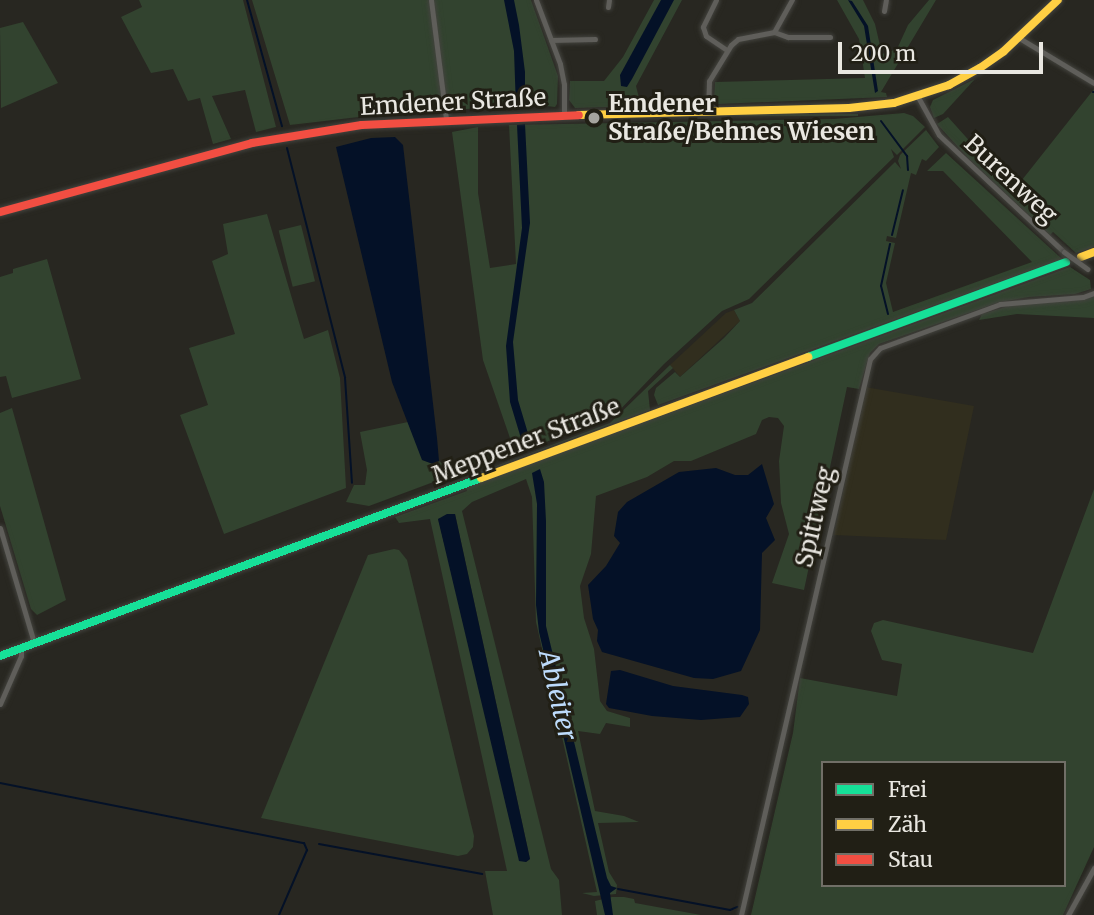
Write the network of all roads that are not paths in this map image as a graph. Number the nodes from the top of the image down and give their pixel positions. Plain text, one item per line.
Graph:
1 (430, 0) edge
2 (536, 0) edge
3 (609, 0) edge
4 (716, 0) edge
5 (792, 0) edge
6 (887, 0) edge
7 (1058, 0) edge
8 (608, 8) dead end
9 (884, 11) dead end
10 (774, 32) junction
11 (830, 37) dead end
12 (1019, 38) junction
13 (595, 39) dead end
14 (551, 40) junction
15 (727, 50) junction
16 (1094, 83) edge
17 (918, 97) junction
18 (708, 111) junction
19 (564, 116) junction
20 (446, 119) junction
21 (0, 212) edge
22 (1094, 252) edge
23 (1081, 257) dead end
24 (1066, 262) dead end
25 (1094, 274) edge
26 (1094, 293) edge
27 (0, 528) edge
28 (34, 643) junction
29 (21, 648) junction
30 (0, 656) edge
31 (0, 704) edge
32 (1094, 868) edge
33 (741, 915) edge
34 (1068, 915) edge

1 - 20 street
2 - 14 street
3 - 8 street
4 - 15 street
5 - 10 street
6 - 9 street
7 - 12 main road, Emdener Straße
10 - 11 street
10 - 15 street
12 - 16 street
12 - 17 main road, Emdener Straße
13 - 14 street
14 - 19 street
15 - 18 street
17 - 18 main road, Emdener Straße
17 - 25 street, Burenweg, bridge
18 - 19 main road, Emdener Straße
19 - 20 main road, Emdener Straße
20 - 21 main road, Emdener Straße
22 - 23 main road
24 - 28 main road, Meppener Straße
26 - 33 street, Spittweg
27 - 28 street
28 - 29 main road, Meppener Straße
29 - 30 main road, Meppener Straße
29 - 31 street
32 - 34 street

